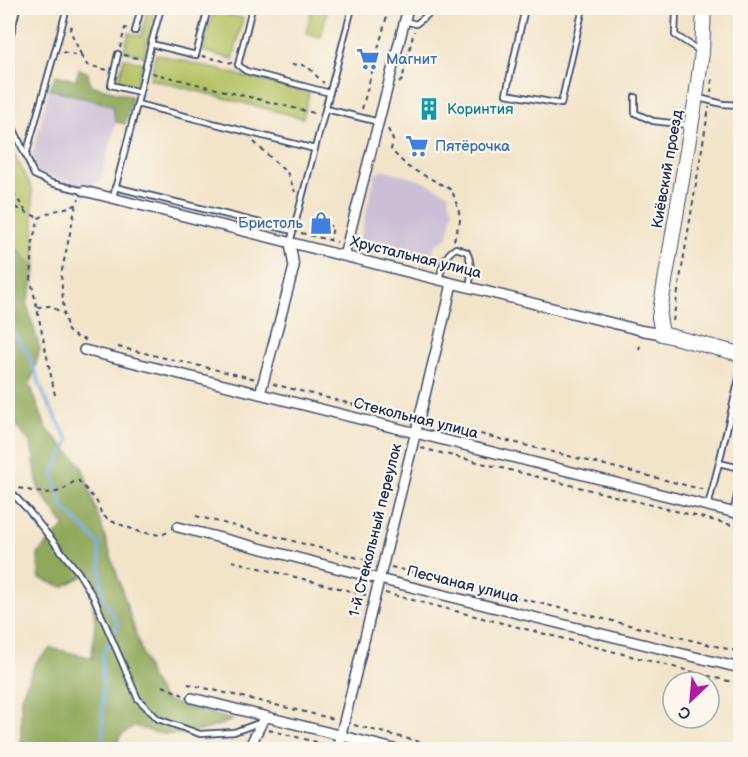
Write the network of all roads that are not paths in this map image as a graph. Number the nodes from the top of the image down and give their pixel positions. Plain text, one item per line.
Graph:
1 (17, 8) edge
2 (67, 8) edge
3 (141, 8) edge
4 (161, 8) edge
5 (208, 8) edge
6 (252, 8) edge
7 (352, 8) edge
8 (408, 8) edge
9 (525, 8) edge
10 (583, 8) edge
11 (704, 8) edge
12 (676, 11) dead end
13 (431, 12) dead end
14 (405, 21) junction
15 (135, 31) road end
16 (152, 44) junction
17 (8, 46) edge
18 (702, 52) junction
19 (118, 54) road end
20 (330, 90) junction
21 (140, 92) junction
22 (635, 97) dead end
23 (703, 98) junction
24 (137, 104) junction
25 (740, 105) edge
26 (326, 109) junction
27 (8, 116) edge
28 (379, 122) junction
29 (692, 125) junction
30 (315, 149) junction
31 (26, 155) junction
32 (115, 188) junction
33 (84, 191) joint
34 (112, 198) junction
35 (293, 231) junction
36 (290, 243) junction
37 (344, 256) junction
38 (439, 280) junction
39 (452, 283) junction
40 (470, 287) junction
41 (667, 331) junction
42 (85, 345) road end
43 (741, 354) edge
44 (741, 374) edge
45 (260, 394) junction
46 (415, 433) junction
47 (719, 463) junction
48 (741, 468) edge
49 (741, 484) edge
50 (8, 489) edge
51 (708, 506) junction
52 (737, 513) edge
53 (178, 527) road end
54 (378, 582) junction
55 (741, 668) edge
56 (192, 698) road end
57 (262, 722) junction
58 (336, 734) junction
59 (337, 748) edge
60 (248, 750) edge
61 (398, 750) edge

1 - 17 lane
2 - 31 lane
3 - 15 lane
4 - 16 lane
5 - 16 lane
6 - 20 lane
7 - 20 lane
8 - 14 street
9 - 10 lane
11 - 18 main road, Киёвский проезд
12 - 18 lane
13 - 14 lane
14 - 28 street
16 - 21 lane
18 - 23 main road, Киёвский проезд
19 - 21 lane
20 - 26 lane
21 - 24 lane
22 - 29 lane
23 - 25 lane
23 - 29 main road, Киёвский проезд
24 - 30 lane
24 - 32 lane
26 - 28 lane
26 - 30 lane
27 - 31 lane
28 - 37 street
29 - 41 main road, Киёвский проезд
30 - 35 lane
31 - 33 lane
32 - 34 lane
32 - 35 lane
33 - 34 street, Хрустальная улица
34 - 36 street, Хрустальная улица
35 - 36 lane
36 - 37 street, Хрустальная улица
36 - 45 street
37 - 38 street, Хрустальная улица
38 - 39 street, Хрустальная улица
38 - 40 lane
39 - 40 street, Хрустальная улица
39 - 46 street, 1-й Стекольный переулок
40 - 41 street, Хрустальная улица
41 - 43 main road, Хрустальная улица
42 - 45 street, Стекольная улица
44 - 47 lane
45 - 46 street, Стекольная улица
46 - 51 street, Стекольная улица
46 - 54 street, 1-й Стекольный переулок
47 - 48 lane
47 - 51 lane
49 - 52 lane
50 - 57 lane
51 - 52 street, Стекольная улица
53 - 54 street, Песчаная улица
54 - 55 street, Песчаная улица
54 - 58 street, 1-й Стекольный переулок
56 - 57 street
57 - 58 street
57 - 60 street
58 - 59 street, 1-й Стекольный переулок
58 - 61 street

